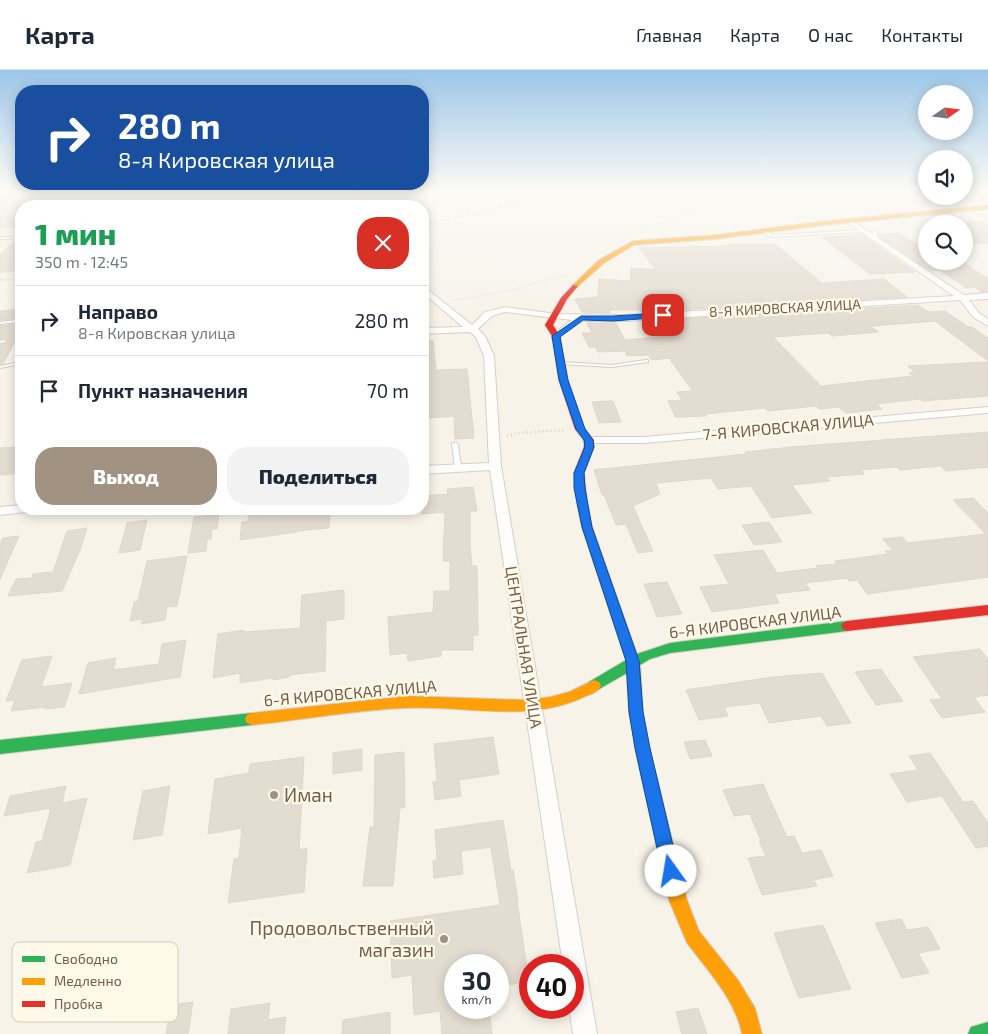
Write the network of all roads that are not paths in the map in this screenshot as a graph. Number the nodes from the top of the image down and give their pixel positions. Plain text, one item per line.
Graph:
1 (729, 235) edge
2 (770, 235) edge
3 (792, 235) edge
4 (868, 235) edge
5 (875, 235) edge
6 (0, 238) edge
7 (10, 238) dead end
8 (876, 240) junction
9 (429, 293) edge
10 (988, 296) edge
11 (963, 298) junction
12 (554, 316) junction
13 (581, 318) junction
14 (15, 321) edge
15 (0, 323) edge
16 (988, 324) edge
17 (473, 329) junction
18 (429, 331) edge
19 (556, 336) junction
20 (646, 361) dead end
21 (560, 363) junction
22 (15, 364) edge
23 (0, 367) edge
24 (988, 410) edge
25 (589, 440) junction
26 (455, 444) dead end
27 (495, 466) junction
28 (458, 468) junction
29 (429, 470) edge
30 (15, 509) edge
31 (0, 511) edge
32 (988, 610) edge
33 (633, 661) junction
34 (533, 706) junction
35 (0, 747) edge
36 (988, 1032) edge
37 (585, 1034) edge
38 (752, 1034) edge
39 (978, 1034) edge

1 - 12 street
2 - 3 lane
4 - 8 street
5 - 8 lane
6 - 7 lane
8 - 11 street
9 - 17 street, ЦЕНТРАЛЬНАЯ УЛИЦА
10 - 11 street, 8-Я КИРОВСКАЯ УЛИЦА
11 - 13 street, 8-Я КИРОВСКАЯ УЛИЦА
11 - 16 street
12 - 13 street, 8-Я КИРОВСКАЯ УЛИЦА
12 - 17 street, 8-Я КИРОВСКАЯ УЛИЦА
12 - 19 street
13 - 19 street
14 - 15 lane
17 - 18 street
17 - 27 street, ЦЕНТРАЛЬНАЯ УЛИЦА
19 - 21 street
20 - 21 lane
21 - 25 street
22 - 23 lane
24 - 25 street, 7-Я КИРОВСКАЯ УЛИЦА
25 - 33 street
26 - 28 lane
27 - 28 street
27 - 34 street, ЦЕНТРАЛЬНАЯ УЛИЦА
28 - 29 street
30 - 31 street
32 - 33 street, 6-Я КИРОВСКАЯ УЛИЦА
33 - 34 street, 6-Я КИРОВСКАЯ УЛИЦА
33 - 38 street
34 - 35 street, 6-Я КИРОВСКАЯ УЛИЦА
34 - 37 street, ЦЕНТРАЛЬНАЯ УЛИЦА
36 - 39 street

